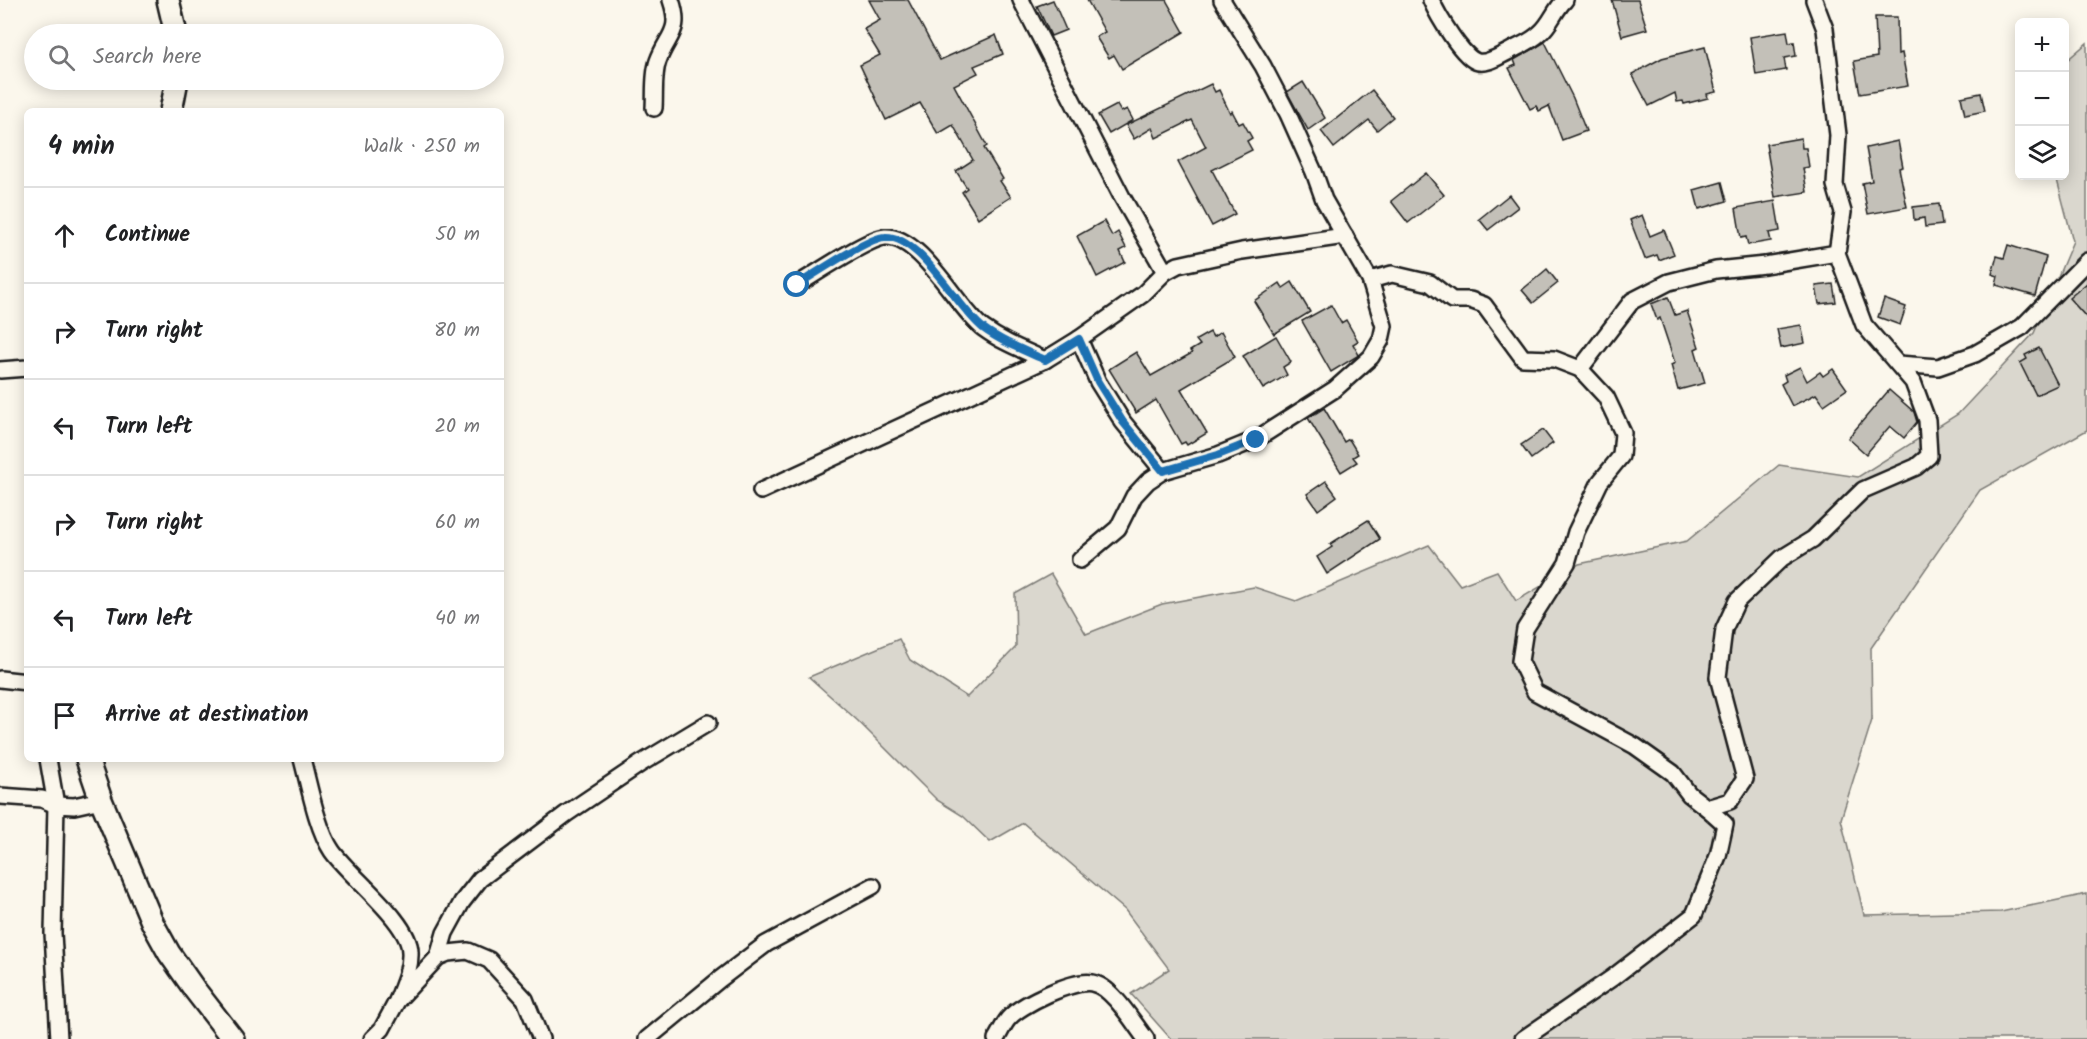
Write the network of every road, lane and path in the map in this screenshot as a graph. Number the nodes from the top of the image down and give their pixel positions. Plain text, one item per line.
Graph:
1 (168, 0) edge
2 (671, 0) edge
3 (1021, 0) edge
4 (1222, 0) edge
5 (1431, 0) edge
6 (1565, 0) edge
7 (1814, 0) edge
8 (174, 24) edge
9 (175, 90) edge
10 (172, 108) edge
11 (654, 108) dead end
12 (1345, 236) junction
13 (1837, 253) junction
14 (2087, 261) edge
15 (1164, 272) junction
16 (1370, 280) junction
17 (797, 285) dead end
18 (1079, 339) junction
19 (1045, 360) junction
20 (1898, 364) junction
21 (24, 368) edge
22 (1580, 369) junction
23 (0, 370) edge
24 (1163, 471) junction
25 (761, 491) dead end
26 (1080, 560) dead end
27 (0, 679) edge
28 (24, 682) edge
29 (708, 723) dead end
30 (49, 762) edge
31 (88, 762) edge
32 (303, 762) edge
33 (0, 796) edge
34 (101, 800) junction
35 (56, 805) junction
36 (1707, 808) junction
37 (873, 886) dead end
38 (438, 957) junction
39 (397, 1001) junction
40 (59, 1039) edge
41 (233, 1039) edge
42 (372, 1039) edge
43 (541, 1039) edge
44 (647, 1039) edge
45 (996, 1039) edge
46 (1146, 1039) edge
47 (1523, 1039) edge

1 - 8 street
2 - 11 street
3 - 15 street
4 - 12 street
5 - 6 street
7 - 13 street
9 - 10 street
12 - 15 street
12 - 16 street
13 - 20 street
13 - 22 street
14 - 20 street
15 - 18 street
16 - 22 street
16 - 24 street
17 - 19 street
18 - 19 street
18 - 24 street
19 - 25 street
20 - 36 street
21 - 23 street
22 - 36 street
24 - 26 street
27 - 28 street
29 - 38 street
30 - 35 street
31 - 34 street
32 - 39 street
33 - 35 street
34 - 35 street
34 - 41 street
35 - 40 street
36 - 47 street
37 - 44 street
38 - 39 street
38 - 43 street
39 - 42 street
45 - 46 street

